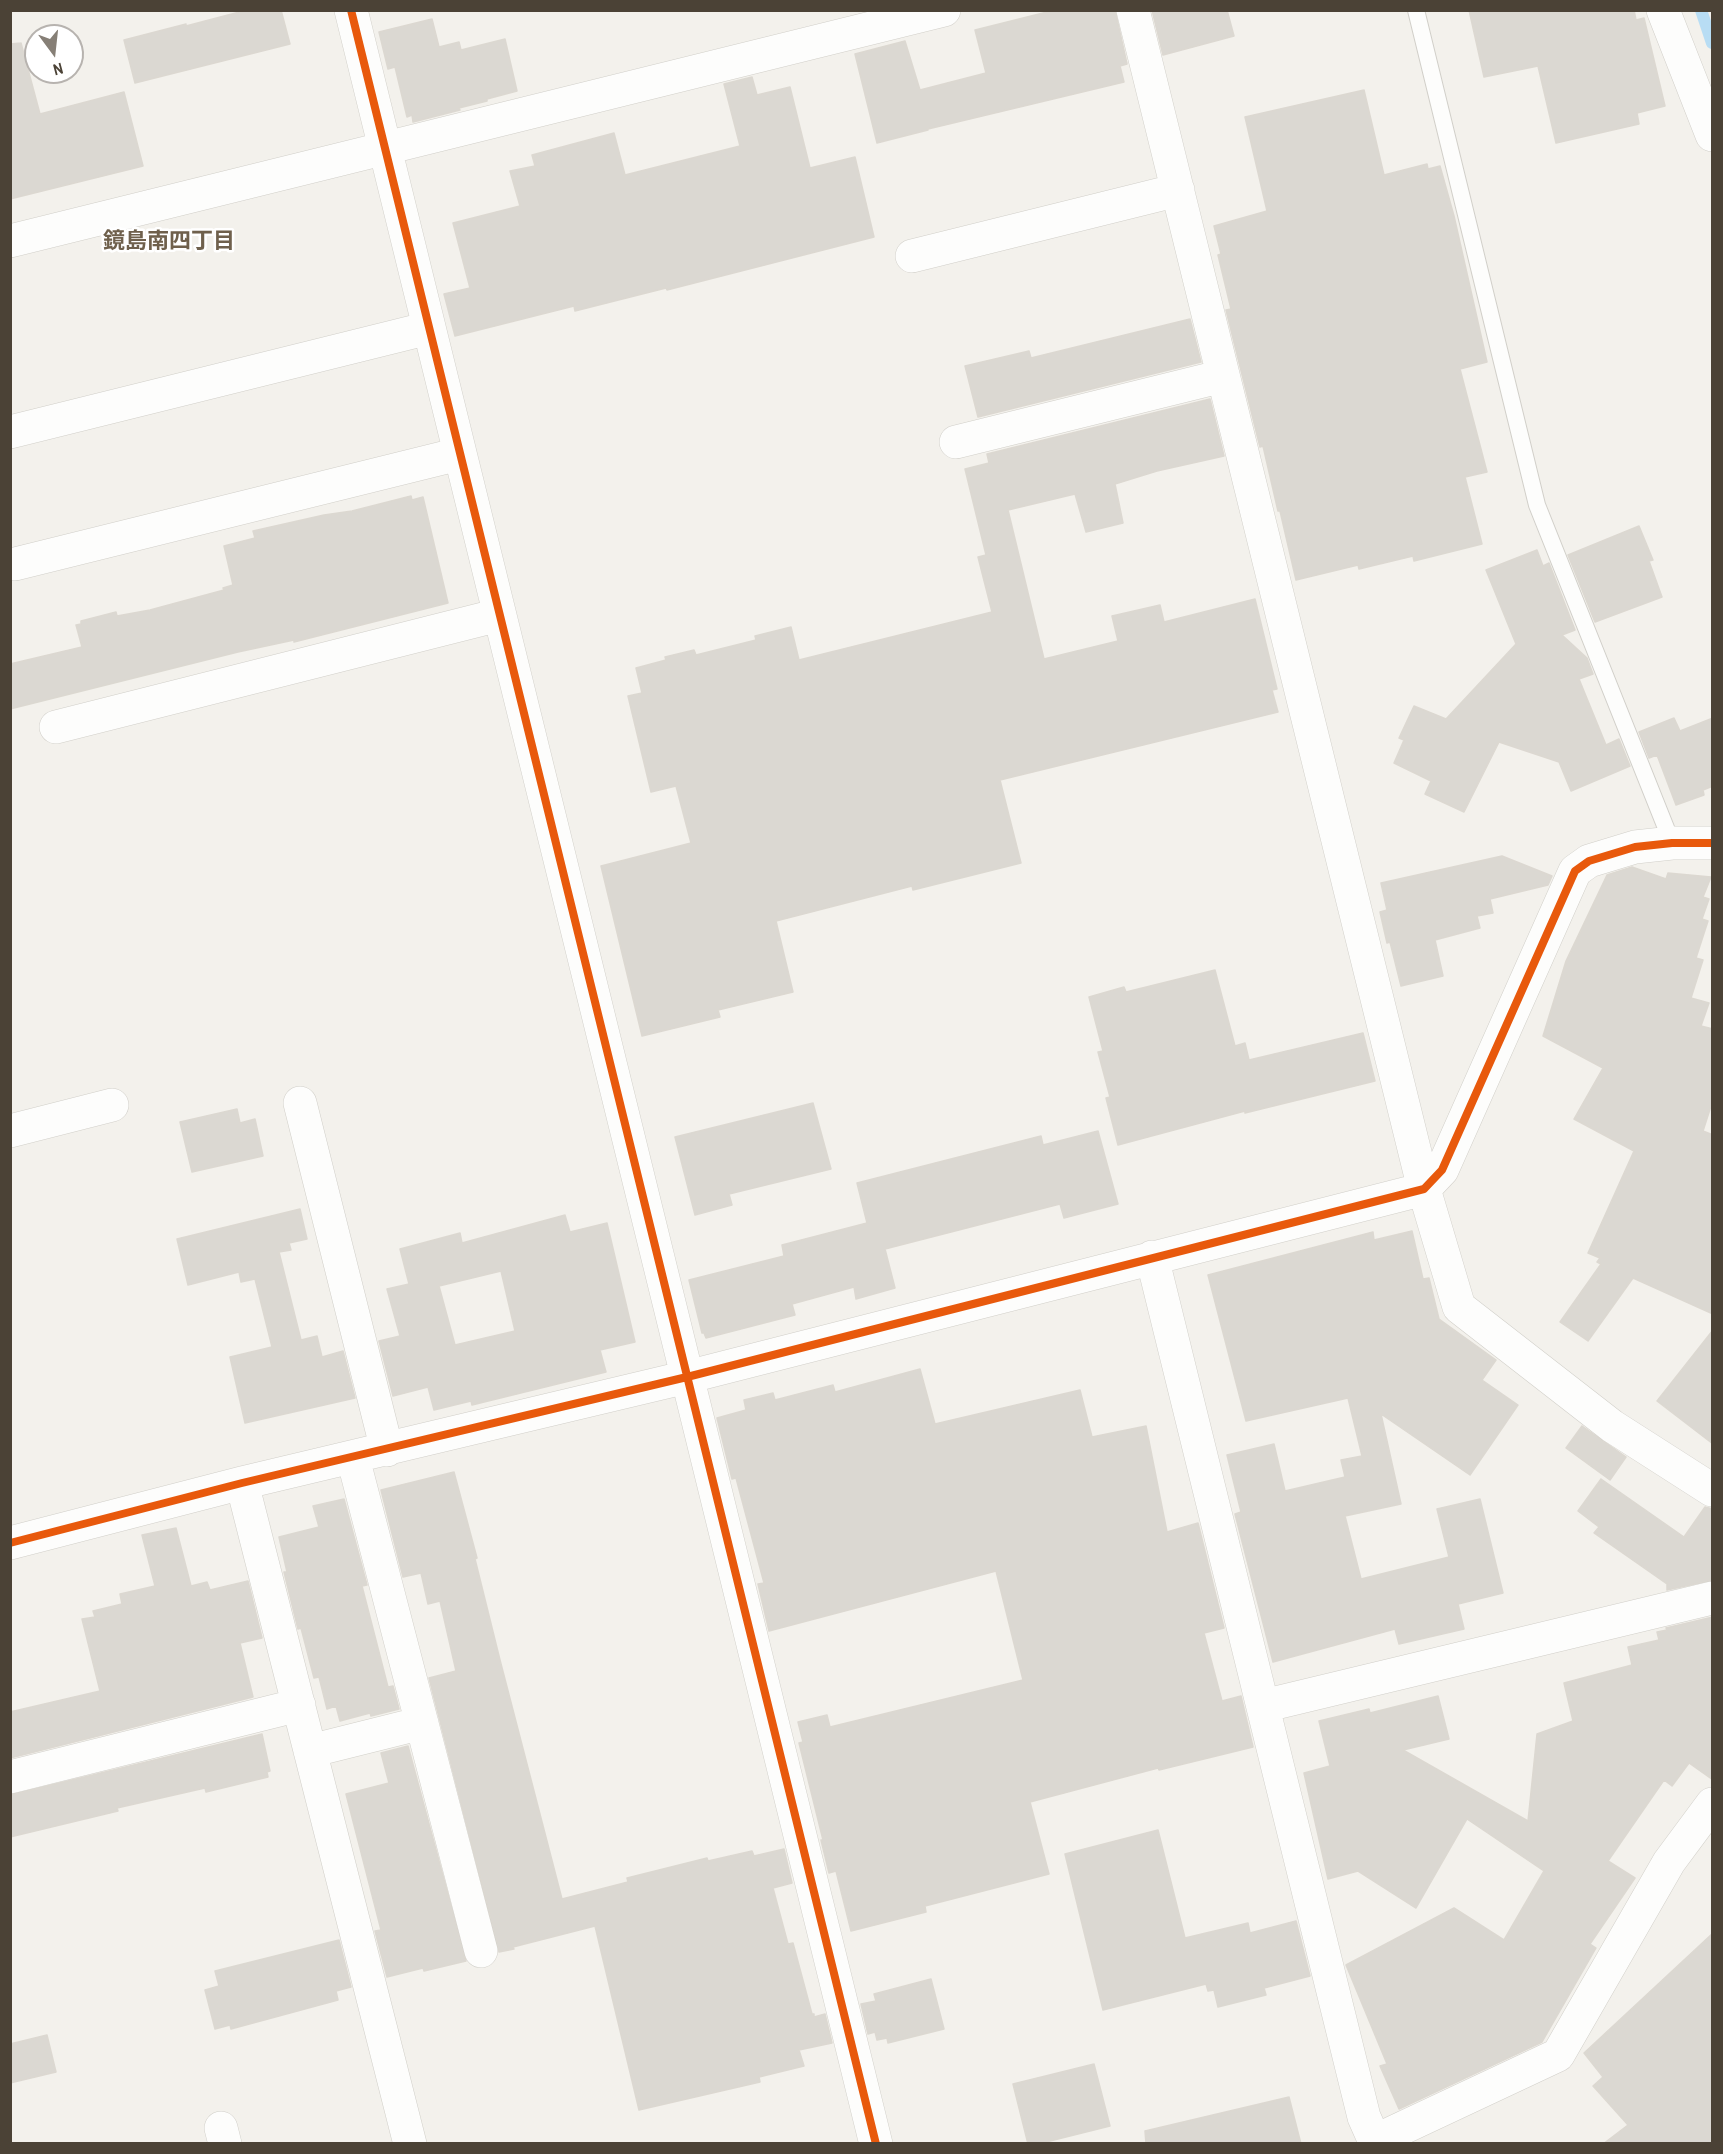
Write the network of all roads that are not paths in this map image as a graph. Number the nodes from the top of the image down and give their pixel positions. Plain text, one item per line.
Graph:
1 (351, 10) edge
2 (944, 10) edge
3 (1133, 10) edge
4 (1416, 10) edge
5 (1663, 10) edge
6 (1713, 135) edge
7 (385, 148) junction
8 (1178, 190) junction
9 (10, 241) edge
10 (912, 256) dead end
11 (429, 328) junction
12 (1223, 376) junction
13 (10, 432) edge
14 (956, 442) dead end
15 (459, 454) junction
16 (15, 564) dead end
17 (499, 615) junction
18 (56, 727) dead end
19 (1672, 843) junction
20 (1713, 843) edge
21 (300, 1103) dead end
22 (112, 1105) dead end
23 (10, 1131) edge
24 (1424, 1189) junction
25 (1152, 1257) junction
26 (687, 1377) junction
27 (387, 1450) junction
28 (353, 1458) junction
29 (242, 1483) junction
30 (1713, 1490) edge
31 (10, 1543) edge
32 (1713, 1598) edge
33 (298, 1705) junction
34 (1263, 1706) junction
35 (422, 1723) junction
36 (310, 1750) junction
37 (10, 1777) edge
38 (1713, 1804) edge
39 (481, 1951) dead end
40 (1376, 2142) edge
41 (410, 2144) edge
42 (876, 2144) edge

1 - 7 street
2 - 7 street
3 - 8 street
4 - 19 lane
5 - 6 street
7 - 9 street
7 - 11 street
8 - 10 street
8 - 12 street
11 - 13 street
11 - 15 street
12 - 14 street
12 - 24 street
15 - 16 street
15 - 17 street
17 - 18 street
17 - 26 street
19 - 20 street
19 - 24 street
21 - 27 street
22 - 23 street
24 - 25 street
24 - 30 street
25 - 26 street
25 - 34 street
26 - 27 street
26 - 42 street
27 - 28 street
28 - 29 street
28 - 35 street
29 - 31 street
29 - 33 street
32 - 34 street
33 - 36 street
33 - 37 street
34 - 40 street
35 - 36 street
35 - 39 street
36 - 41 street
38 - 40 street

